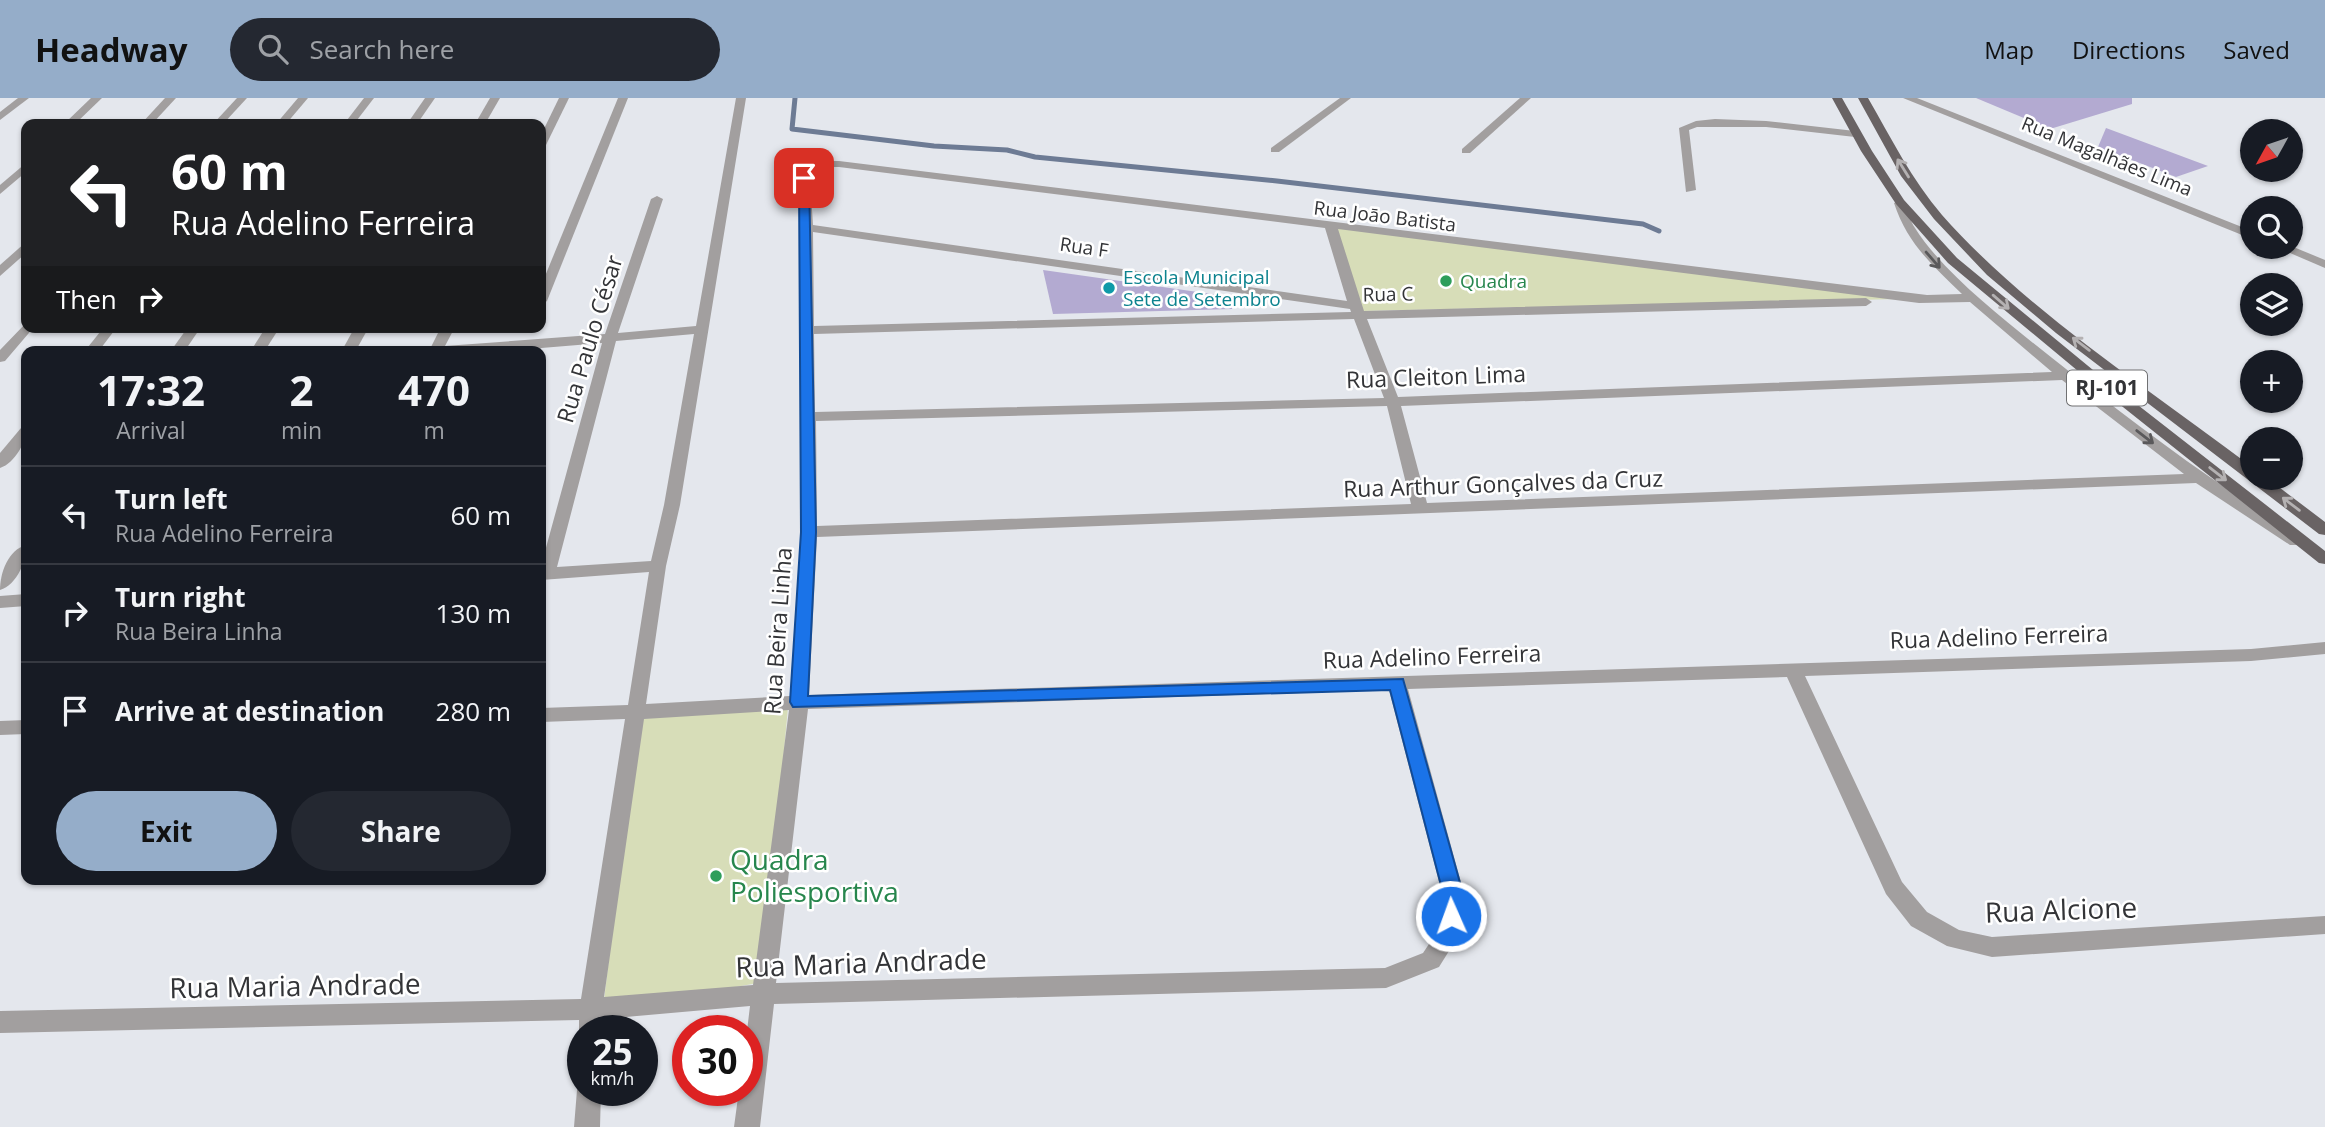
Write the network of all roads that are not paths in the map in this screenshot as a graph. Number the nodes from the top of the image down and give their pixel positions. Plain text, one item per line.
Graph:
1 (24, 98) edge
2 (97, 98) edge
3 (171, 98) edge
4 (242, 98) edge
5 (303, 98) edge
6 (369, 98) edge
7 (430, 98) edge
8 (495, 98) edge
9 (564, 98) edge
10 (623, 98) edge
11 (741, 98) edge
12 (1346, 98) edge
13 (1526, 98) edge
14 (1837, 98) edge
15 (1863, 98) edge
16 (1908, 98) edge
17 (0, 117) edge
18 (74, 119) edge
19 (151, 119) edge
20 (223, 119) edge
21 (285, 119) edge
22 (353, 119) edge
23 (415, 119) edge
24 (483, 119) edge
25 (1855, 134) junction
26 (546, 135) edge
27 (1275, 150) dead end
28 (1466, 151) dead end
29 (838, 164) joint
30 (21, 171) edge
31 (1690, 190) dead end
32 (0, 191) edge
33 (657, 199) dead end
34 (1900, 203) junction
35 (1331, 227) junction
36 (807, 228) junction
37 (2240, 230) edge
38 (21, 251) edge
39 (2303, 255) edge
40 (2325, 264) edge
41 (0, 272) edge
42 (546, 288) edge
43 (1971, 298) junction
44 (1928, 299) junction
45 (1357, 310) junction
46 (703, 329) junction
47 (806, 330) junction
48 (23, 333) edge
49 (610, 338) junction
50 (545, 346) edge
51 (0, 358) edge
52 (2067, 376) junction
53 (1392, 402) junction
54 (807, 417) junction
55 (21, 437) edge
56 (0, 463) edge
57 (2240, 465) edge
58 (2199, 478) junction
59 (2273, 490) edge
60 (1421, 510) junction
61 (2325, 530) edge
62 (809, 532) junction
63 (21, 557) edge
64 (2324, 558) edge
65 (658, 566) junction
66 (546, 567) edge
67 (546, 574) edge
68 (0, 584) edge
69 (21, 600) edge
70 (0, 602) edge
71 (2325, 648) edge
72 (1792, 668) junction
73 (1397, 683) junction
74 (799, 702) junction
75 (638, 712) junction
76 (546, 715) edge
77 (21, 727) edge
78 (0, 728) edge
79 (2325, 925) edge
80 (764, 995) junction
81 (592, 1015) edge
82 (626, 1015) edge
83 (567, 1020) edge
84 (0, 1022) edge
85 (588, 1106) edge
86 (587, 1127) edge
87 (747, 1127) edge

1 - 17 street
2 - 18 street
3 - 19 street
4 - 20 street
5 - 21 street
6 - 22 street
7 - 23 street
8 - 24 street
9 - 26 street
10 - 42 street
11 - 46 street
12 - 27 street
13 - 28 street
14 - 25 main road, RJ-101
57 -> 15 main road, RJ-101
16 - 37 street, Rua Magalhães Lima
25 - 31 street
25 - 34 main road, RJ-101
29 - 35 street, Rua Joāo Batista
29 - 36 street, Rua Beira Linha
30 - 32 street
33 - 49 street, Rua Paulo César
34 -> 43 street
34 -> 64 main road, RJ-101
35 - 44 street, Rua Joāo Batista
35 - 45 street
36 - 45 street, Rua F
36 - 47 street, Rua Beira Linha
38 - 41 street
39 - 40 street
43 - 44 street, Rua C
43 - 52 street
44 - 45 street, Rua C
45 - 47 street, Rua C
45 - 53 street
46 - 49 street
46 - 65 street
47 - 54 street, Rua Beira Linha
48 - 51 street
49 - 50 street
49 - 66 street, Rua Paulo César
52 - 53 street, Rua Cleiton Lima
52 -> 58 street
53 - 54 street, Rua Cleiton Lima
53 - 60 street
54 - 62 street, Rua Beira Linha
55 - 56 street
58 - 60 street, Rua Arthur Gonçalves da Cruz
58 - 64 street
61 -> 59 main road
60 - 62 street, Rua Arthur Gonçalves da Cruz
62 - 74 street, Rua Beira Linha
63 - 68 street
65 - 67 street
65 - 75 street
69 - 70 street
71 - 72 street, Rua Adelino Ferreira
72 - 73 street, Rua Adelino Ferreira
72 - 79 street, Rua Alcione
73 - 74 street, Rua Adelino Ferreira
73 - 80 street, Rua Maria Andrade
74 - 75 street, Rua Adelino Ferreira
74 - 80 street, Rua Beira Linha
75 - 76 street, Rua Adelino Ferreira
75 - 81 street
77 - 78 street
80 - 82 street, Rua Maria Andrade
80 - 87 street, Rua Beira Linha
83 - 84 street, Rua Maria Andrade
85 - 86 street

